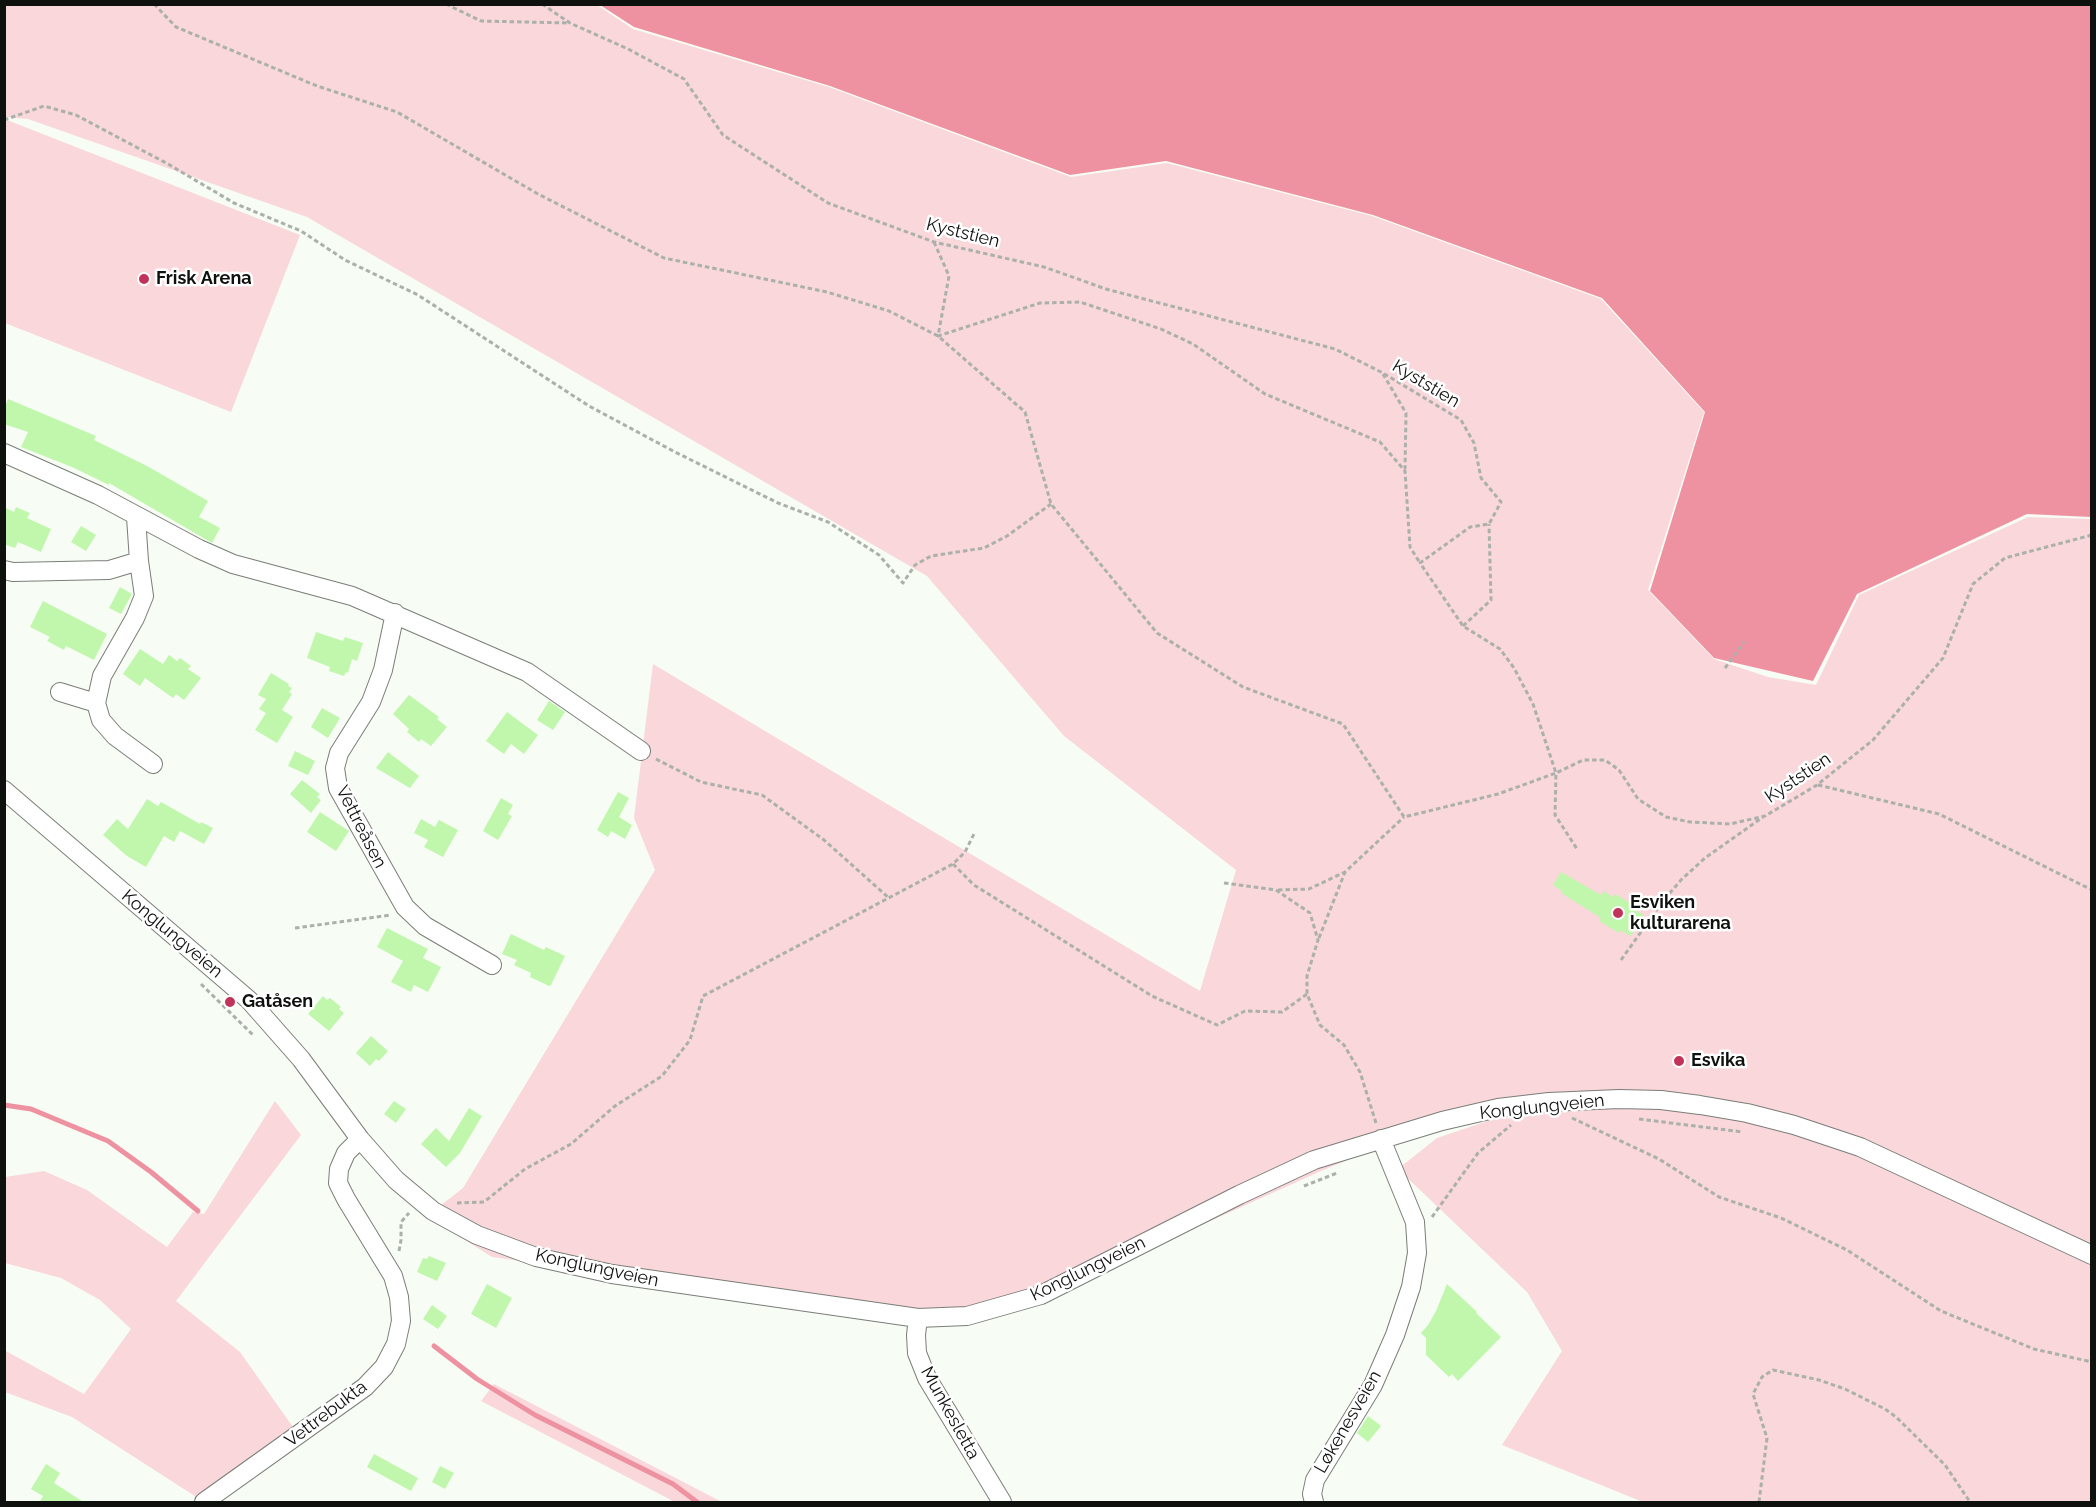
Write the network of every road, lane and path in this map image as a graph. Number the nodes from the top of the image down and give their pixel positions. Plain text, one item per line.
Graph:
1 (153, 4) edge
2 (446, 4) edge
3 (542, 4) edge
4 (570, 23) junction
5 (4, 120) edge
6 (934, 242) junction
7 (938, 336) junction
8 (1383, 373) junction
9 (4, 453) edge
10 (1405, 471) junction
11 (1051, 504) junction
12 (136, 517) junction
13 (1489, 524) junction
14 (2091, 535) edge
15 (139, 561) junction
16 (1420, 563) junction
17 (4, 570) edge
18 (395, 613) junction
19 (1463, 626) junction
20 (1744, 642) dead end
21 (1725, 668) dead end
22 (60, 692) dead end
23 (96, 703) junction
24 (641, 751) joint
25 (153, 764) dead end
26 (1556, 773) junction
27 (1817, 784) junction
28 (4, 790) edge
29 (1765, 816) junction
30 (1404, 817) junction
31 (974, 834) dead end
32 (1576, 849) dead end
33 (953, 864) junction
34 (1346, 872) junction
35 (1224, 883) dead end
36 (1276, 890) junction
37 (2091, 890) edge
38 (889, 898) junction
39 (405, 907) junction
40 (295, 928) dead end
41 (1318, 940) junction
42 (1621, 960) dead end
43 (492, 965) dead end
44 (199, 983) dead end
45 (1307, 994) junction
46 (260, 1042) dead end
47 (1549, 1102) junction
48 (1514, 1123) dead end
49 (360, 1139) junction
50 (1381, 1139) junction
51 (433, 1211) junction
52 (410, 1212) dead end
53 (1430, 1222) dead end
54 (2091, 1255) edge
55 (393, 1276) junction
56 (918, 1318) junction
57 (2091, 1362) edge
58 (204, 1503) edge
59 (1002, 1503) edge
60 (1314, 1503) edge
61 (1759, 1503) edge
62 (1970, 1503) edge

1 - 7 path
2 - 4 path
3 - 4 path, Kyststien
4 - 6 path, Kyststien
5 - 11 path
6 - 7 path
6 - 8 path, Kyststien
7 - 10 path
7 - 11 path
8 - 10 path
8 - 13 path, Kyststien
9 - 12 street
10 - 16 path
11 - 30 path
12 - 15 street
12 - 18 street
13 - 16 path
13 - 19 path
14 - 27 path, Kyststien
15 - 17 street
15 - 23 street
16 - 19 path
18 - 24 street
18 - 39 street, Vettreåsen
19 - 26 path
20 - 21 path
22 - 23 street
23 - 25 street
24 - 38 path
26 - 29 path, Kyststien
26 - 30 path, Kyststien
26 - 32 path
27 - 29 path, Kyststien
27 - 37 path
28 - 49 street, Konglungveien
29 - 42 path
30 - 34 path
31 - 33 path
33 - 38 path
33 - 45 path
34 - 36 path
34 - 41 path
35 - 36 path
36 - 41 path
38 - 51 path
39 - 40 path
39 - 43 street, Vettreåsen
41 - 45 path
44 - 46 path
45 - 50 path
47 - 50 street, Konglungveien
47 - 54 street, Konglungveien
47 - 57 path
48 - 53 path
49 - 51 street, Konglungveien
49 - 55 street, Vettrebukta
50 - 56 street, Konglungveien
50 - 60 street, Løkenesveien
51 - 56 street, Konglungveien
52 - 55 path
55 - 58 street, Vettrebukta
56 - 59 street, Munkesletta
61 - 62 path

